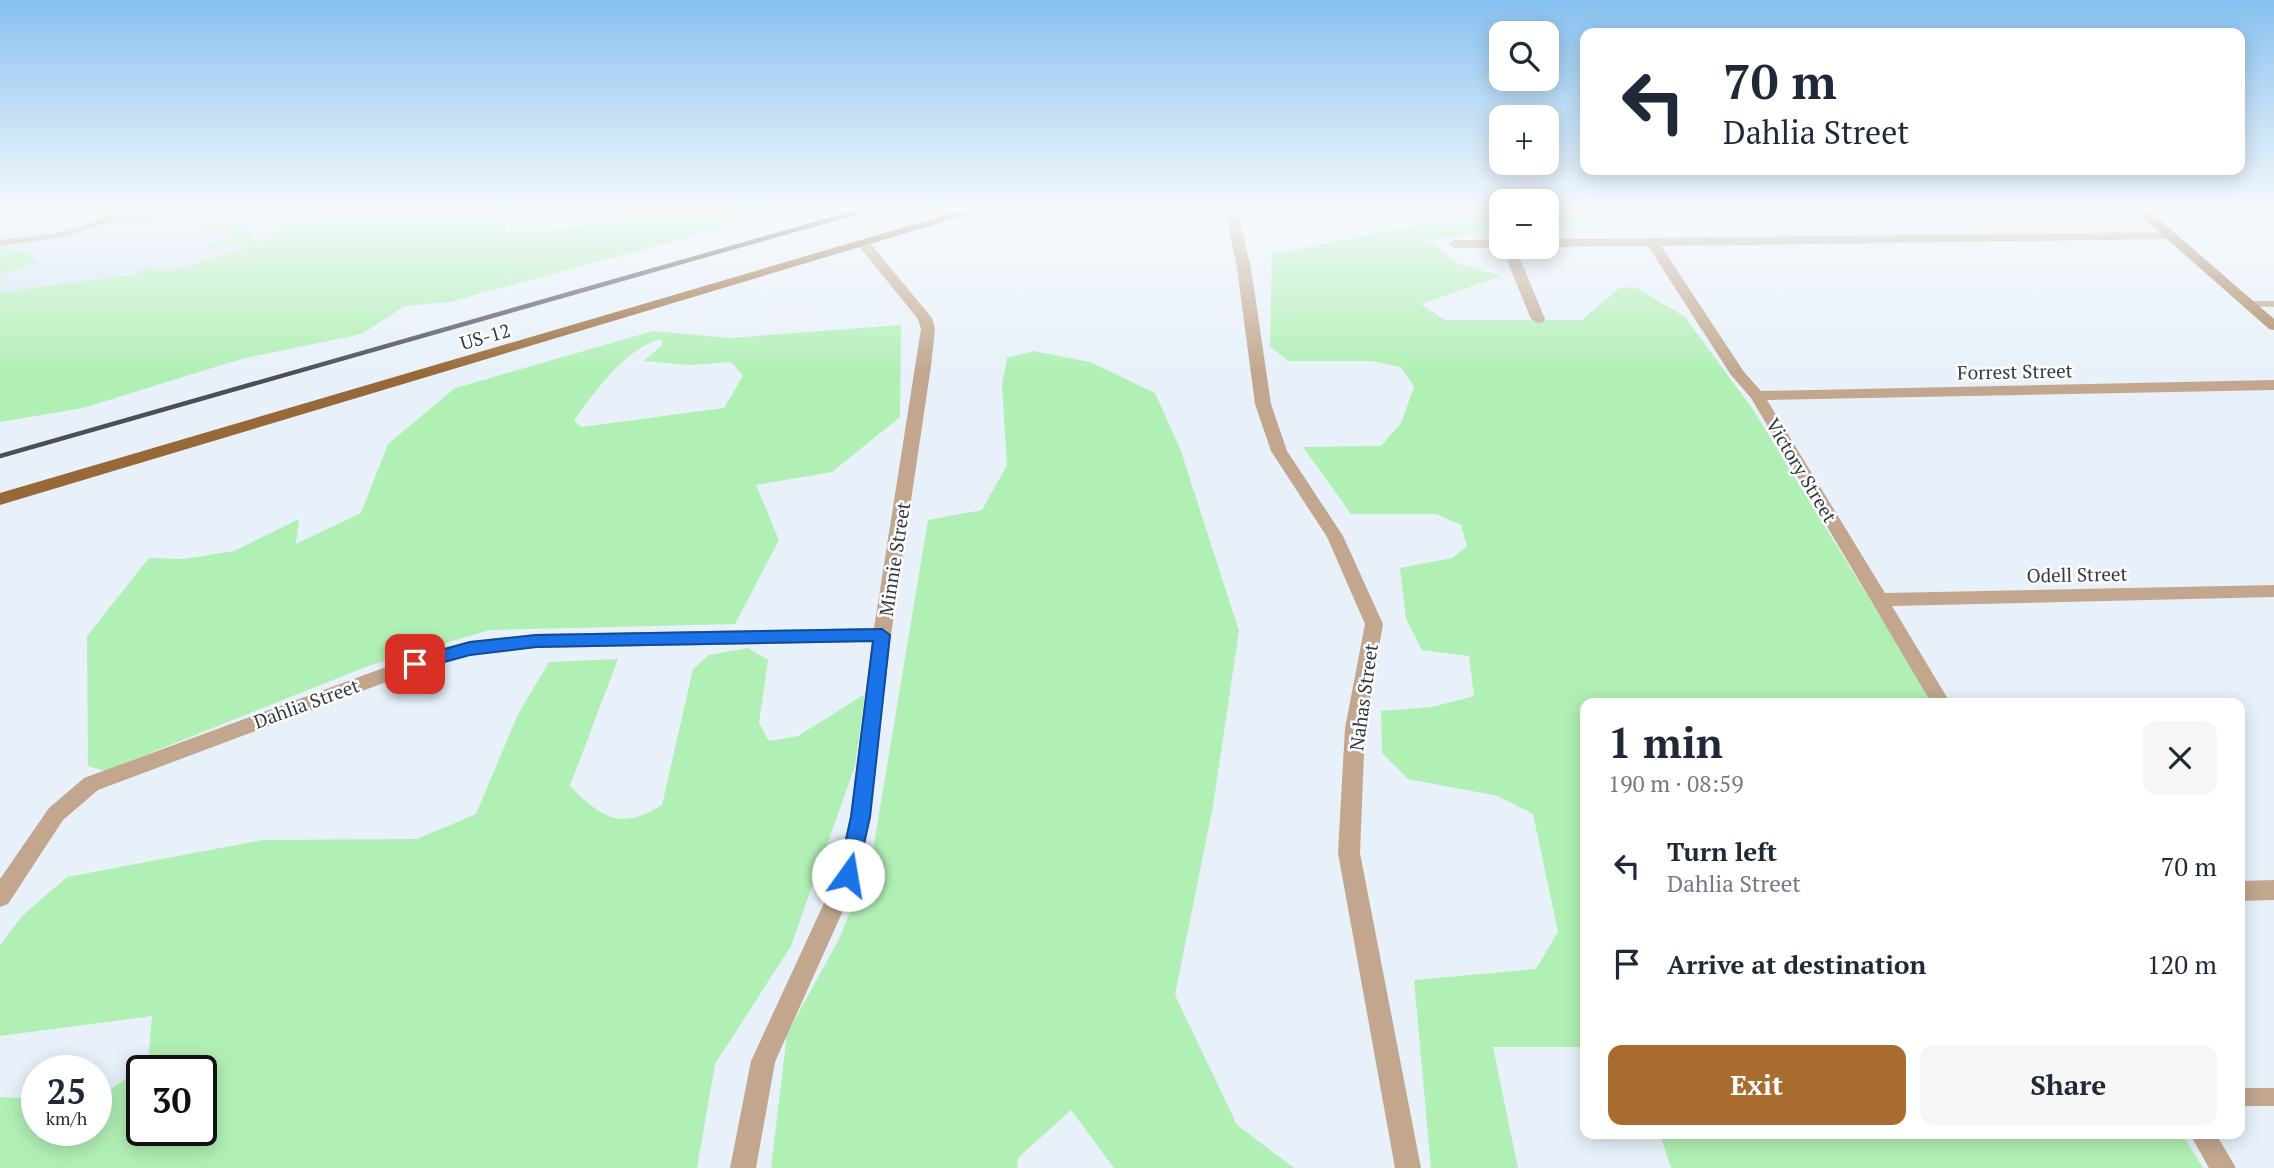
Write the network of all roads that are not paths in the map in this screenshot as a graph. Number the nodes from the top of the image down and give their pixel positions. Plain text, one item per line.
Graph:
1 (801, 264) edge
2 (879, 264) edge
3 (1243, 264) edge
4 (1515, 264) edge
5 (1666, 264) edge
6 (2202, 264) edge
7 (2249, 304) junction
8 (2274, 304) edge
9 (1538, 319) dead end
10 (2274, 326) edge
11 (2274, 385) edge
12 (1756, 396) junction
13 (0, 499) edge
14 (2274, 591) edge
15 (1880, 600) junction
16 (882, 635) junction
17 (1938, 698) edge
18 (2274, 890) edge
19 (2245, 891) edge
20 (0, 897) edge
21 (2245, 1097) edge
22 (2274, 1097) edge
23 (2205, 1139) edge
24 (743, 1168) edge
25 (1408, 1168) edge
26 (2223, 1168) edge

1 - 13 main road, US-12
2 - 16 street, Minnie Street
3 - 25 street, Nahas Street
4 - 9 street
5 - 12 street, Victory Street
6 - 7 street
7 - 8 lane
7 - 10 street
11 - 12 street, Forrest Street
12 - 15 street, Victory Street
14 - 15 street, Odell Street
15 - 17 street, Victory Street
16 - 20 street, Dahlia Street
16 - 24 street, Minnie Street
18 - 19 street
21 - 22 lane
23 - 26 street

